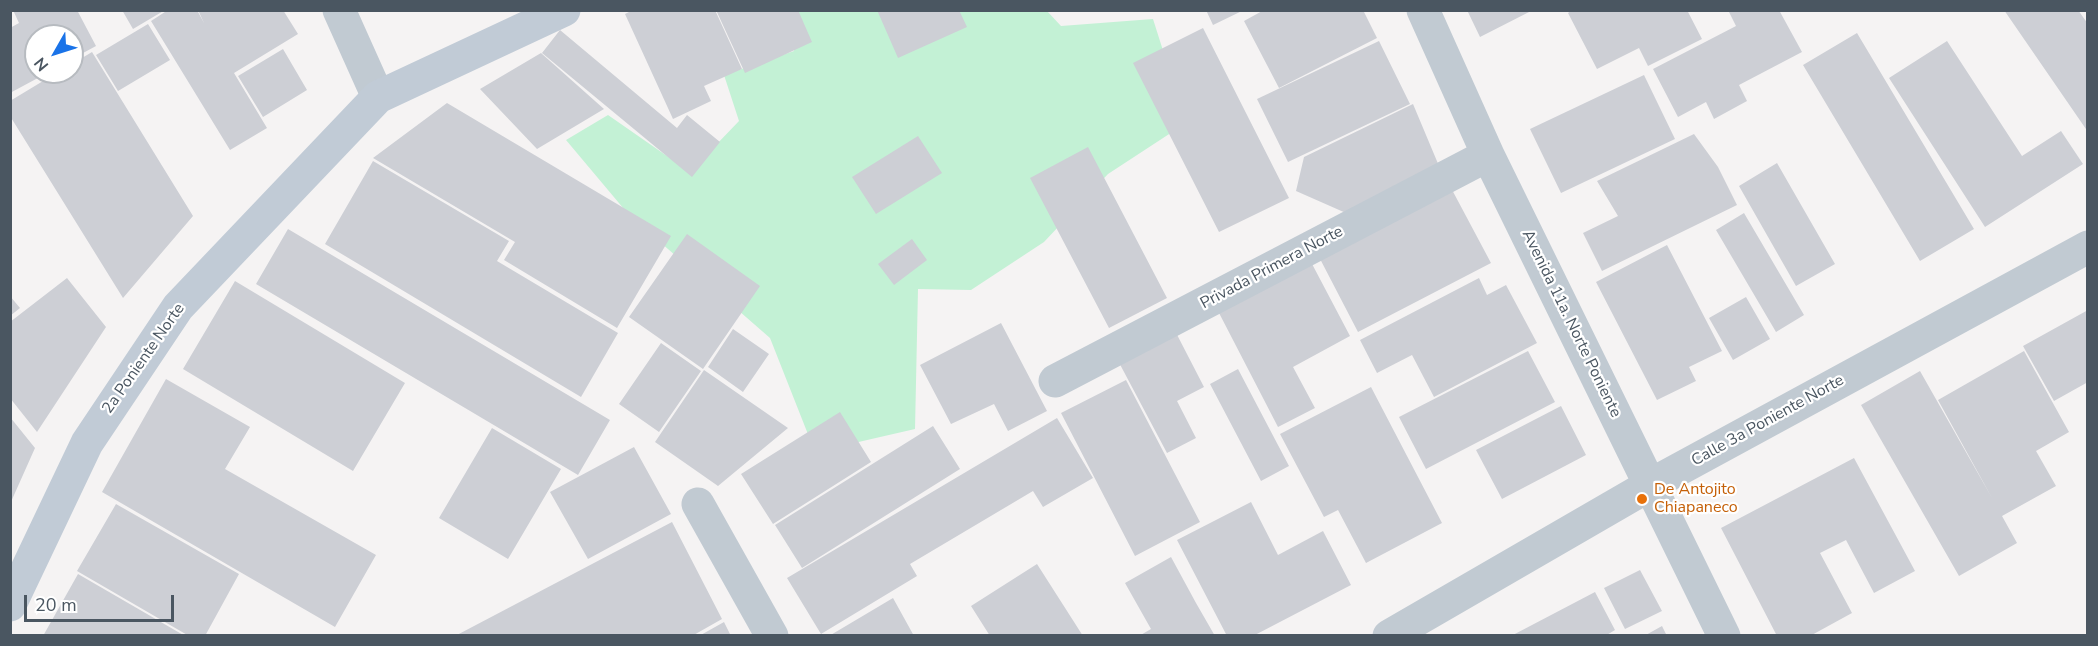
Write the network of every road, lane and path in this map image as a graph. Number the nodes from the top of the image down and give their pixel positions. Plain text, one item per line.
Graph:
1 (339, 10) edge
2 (564, 10) edge
3 (1423, 10) edge
4 (378, 96) junction
5 (1488, 156) junction
6 (2088, 247) edge
7 (1055, 381) dead end
8 (1650, 485) junction
9 (698, 504) dead end
10 (10, 604) edge
11 (772, 636) edge
12 (1389, 636) edge
13 (1724, 636) edge

1 - 4 street
2 - 4 street
3 - 5 street, Avenida 11a. Norte Poniente
4 - 10 street, 2a Poniente Norte
5 - 7 street, Privada Primera Norte
5 - 8 street, Avenida 11a. Norte Poniente
6 - 8 street, Calle 3a Poniente Norte
8 - 12 street, Calle 3a Poniente Norte
8 - 13 street, Avenida 11a. Norte Poniente
9 - 11 street

